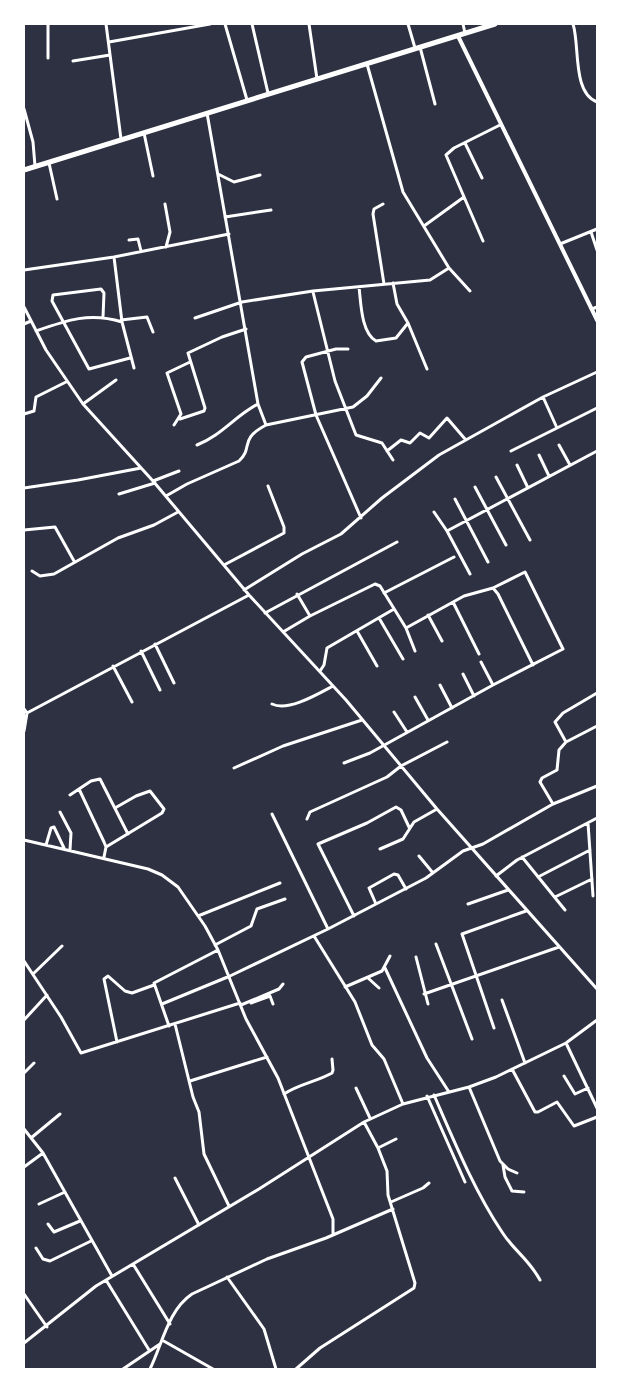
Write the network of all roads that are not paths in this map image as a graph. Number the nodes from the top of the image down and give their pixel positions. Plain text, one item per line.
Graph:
1 (48, 24) edge
2 (106, 24) edge
3 (209, 24) edge
4 (225, 24) edge
5 (252, 24) edge
6 (308, 24) edge
7 (408, 24) edge
8 (462, 24) edge
9 (494, 24) edge
10 (572, 24) edge
11 (465, 34) junction
12 (458, 36) junction
13 (109, 42) junction
14 (418, 48) junction
15 (110, 55) junction
16 (48, 58) dead end
17 (73, 61) dead end
18 (367, 64) junction
19 (318, 79) junction
20 (268, 94) junction
21 (247, 100) junction
22 (597, 102) edge
23 (435, 104) dead end
24 (24, 109) edge
25 (207, 112) junction
26 (500, 125) junction
27 (144, 132) junction
28 (121, 139) junction
29 (465, 143) junction
30 (48, 163) junction
31 (36, 167) junction
32 (24, 170) edge
33 (218, 174) junction
34 (260, 175) dead end
35 (153, 176) dead end
36 (482, 178) dead end
37 (464, 197) junction
38 (57, 199) dead end
39 (165, 204) dead end
40 (383, 204) dead end
41 (271, 210) dead end
42 (226, 217) junction
43 (424, 226) junction
44 (597, 229) edge
45 (591, 232) junction
46 (229, 234) junction
47 (129, 240) dead end
48 (483, 241) dead end
49 (559, 244) junction
50 (166, 246) junction
51 (597, 250) edge
52 (141, 252) junction
53 (114, 257) junction
54 (449, 268) junction
55 (24, 270) edge
56 (393, 283) junction
57 (384, 284) junction
58 (359, 286) junction
59 (470, 291) dead end
60 (313, 292) junction
61 (242, 302) junction
62 (24, 307) edge
63 (597, 307) edge
64 (592, 309) junction
65 (103, 316) junction
66 (195, 318) dead end
67 (597, 320) edge
68 (31, 321) junction
69 (65, 321) junction
70 (122, 321) junction
71 (408, 323) junction
72 (24, 324) edge
73 (246, 329) junction
74 (36, 331) junction
75 (153, 332) dead end
76 (348, 349) dead end
77 (328, 351) junction
78 (130, 358) junction
79 (190, 362) junction
80 (134, 368) dead end
81 (427, 369) dead end
82 (597, 372) edge
83 (381, 378) dead end
84 (116, 380) dead end
85 (66, 382) junction
86 (542, 397) junction
87 (83, 404) junction
88 (258, 404) junction
89 (597, 408) edge
90 (348, 409) junction
91 (24, 414) edge
92 (316, 415) junction
93 (180, 419) junction
94 (266, 425) junction
95 (174, 426) dead end
96 (557, 428) junction
97 (465, 439) junction
98 (197, 445) dead end
99 (559, 445) dead end
100 (387, 451) junction
101 (511, 451) dead end
102 (597, 451) edge
103 (539, 455) dead end
104 (393, 460) dead end
105 (516, 465) dead end
106 (570, 465) junction
107 (141, 468) junction
108 (179, 471) dead end
109 (549, 476) junction
110 (496, 477) dead end
111 (154, 482) junction
112 (268, 486) dead end
113 (475, 487) dead end
114 (24, 488) edge
115 (528, 488) junction
116 (119, 494) dead end
117 (166, 496) junction
118 (456, 498) dead end
119 (508, 499) junction
120 (487, 510) junction
121 (178, 512) junction
122 (434, 512) dead end
123 (361, 518) junction
124 (466, 520) junction
125 (24, 530) edge
126 (447, 531) junction
127 (530, 540) dead end
128 (398, 542) dead end
129 (506, 545) dead end
130 (454, 556) dead end
131 (74, 561) junction
132 (488, 562) dead end
133 (224, 564) junction
134 (32, 571) dead end
135 (470, 574) dead end
136 (493, 588) junction
137 (244, 590) junction
138 (384, 593) junction
139 (297, 594) junction
140 (249, 595) junction
141 (453, 602) junction
142 (394, 609) junction
143 (265, 613) junction
144 (428, 615) junction
145 (310, 616) junction
146 (379, 618) junction
147 (406, 628) junction
148 (357, 631) junction
149 (283, 632) junction
150 (442, 642) dead end
151 (154, 644) junction
152 (141, 651) junction
153 (415, 652) dead end
154 (479, 654) dead end
155 (402, 659) dead end
156 (481, 662) dead end
157 (533, 665) junction
158 (113, 666) junction
159 (377, 666) dead end
160 (320, 671) junction
161 (463, 674) dead end
162 (174, 683) dead end
163 (440, 685) dead end
164 (493, 685) junction
165 (333, 686) junction
166 (160, 690) dead end
167 (597, 693) edge
168 (474, 696) junction
169 (415, 697) dead end
170 (132, 702) dead end
171 (272, 704) dead end
172 (452, 708) junction
173 (25, 711) edge
174 (394, 712) dead end
175 (363, 720) junction
176 (428, 720) junction
177 (597, 726) edge
178 (24, 731) edge
179 (407, 732) junction
180 (447, 742) dead end
181 (566, 742) junction
182 (384, 745) junction
183 (344, 764) dead end
184 (401, 766) junction
185 (234, 768) dead end
186 (597, 786) edge
187 (79, 789) junction
188 (70, 795) dead end
189 (553, 804) junction
190 (115, 808) junction
191 (437, 809) junction
192 (60, 812) dead end
193 (272, 814) dead end
194 (597, 818) edge
195 (307, 819) dead end
196 (588, 822) junction
197 (409, 827) junction
198 (128, 834) junction
199 (24, 840) edge
200 (46, 845) junction
201 (106, 847) junction
202 (472, 847) junction
203 (64, 849) junction
204 (380, 849) dead end
205 (70, 850) junction
206 (590, 850) junction
207 (419, 856) dead end
208 (104, 857) junction
209 (522, 857) junction
210 (433, 873) junction
211 (496, 876) junction
212 (538, 877) junction
213 (592, 879) junction
214 (280, 883) dead end
215 (406, 889) junction
216 (508, 890) junction
217 (593, 896) dead end
218 (555, 897) junction
219 (285, 899) dead end
220 (376, 904) junction
221 (468, 904) dead end
222 (565, 910) dead end
223 (526, 911) junction
224 (198, 916) junction
225 (352, 917) junction
226 (328, 930) junction
227 (314, 936) junction
228 (436, 944) dead end
229 (216, 945) junction
230 (62, 946) dead end
231 (559, 947) junction
232 (218, 950) junction
233 (390, 956) dead end
234 (416, 957) dead end
235 (24, 961) edge
236 (384, 969) junction
237 (33, 974) junction
238 (230, 976) junction
239 (476, 976) junction
240 (368, 978) junction
241 (283, 984) dead end
242 (154, 985) junction
243 (450, 985) junction
244 (345, 987) junction
245 (378, 988) dead end
246 (597, 989) edge
247 (424, 994) junction
248 (47, 996) junction
249 (502, 1000) dead end
250 (162, 1004) junction
251 (273, 1004) dead end
252 (428, 1004) dead end
253 (240, 1005) junction
254 (24, 1020) edge
255 (597, 1020) edge
256 (175, 1024) junction
257 (169, 1026) junction
258 (494, 1028) dead end
259 (472, 1039) dead end
260 (117, 1042) junction
261 (566, 1043) junction
262 (267, 1057) junction
263 (332, 1059) dead end
264 (34, 1063) dead end
265 (525, 1063) junction
266 (512, 1069) junction
267 (24, 1073) edge
268 (564, 1076) dead end
269 (190, 1081) junction
270 (469, 1087) junction
271 (356, 1088) dead end
272 (588, 1088) junction
273 (447, 1092) junction
274 (284, 1094) junction
275 (435, 1095) junction
276 (427, 1096) junction
277 (403, 1104) junction
278 (597, 1108) edge
279 (60, 1114) dead end
280 (370, 1118) junction
281 (597, 1118) edge
282 (364, 1122) junction
283 (24, 1129) edge
284 (31, 1138) junction
285 (396, 1139) dead end
286 (378, 1148) junction
287 (43, 1153) junction
288 (309, 1156) junction
289 (502, 1164) junction
290 (24, 1167) edge
291 (518, 1173) dead end
292 (174, 1178) dead end
293 (465, 1182) dead end
294 (430, 1183) dead end
295 (65, 1192) junction
296 (524, 1192) dead end
297 (391, 1202) junction
298 (39, 1204) dead end
299 (229, 1206) junction
300 (393, 1209) junction
301 (80, 1221) junction
302 (48, 1224) dead end
303 (198, 1225) junction
304 (333, 1234) junction
305 (91, 1240) junction
306 (36, 1248) dead end
307 (133, 1264) junction
308 (112, 1276) junction
309 (227, 1277) junction
310 (106, 1280) junction
311 (540, 1280) dead end
312 (24, 1294) edge
313 (170, 1324) junction
314 (46, 1327) junction
315 (162, 1340) junction
316 (24, 1344) edge
317 (160, 1344) junction
318 (149, 1350) junction
319 (123, 1369) edge
320 (150, 1369) edge
321 (213, 1369) edge
322 (276, 1369) edge
323 (296, 1369) edge

1 - 16 street
2 - 13 street
3 - 13 street
4 - 21 street
5 - 20 street
6 - 19 street
7 - 14 street
8 - 11 street
9 - 11 highway
10 - 22 street
11 - 12 highway
12 - 14 highway
12 - 26 street
13 - 15 street
14 - 18 highway
14 - 23 street
15 - 17 street
15 - 28 street
18 - 19 highway
18 - 43 street
19 - 20 highway
20 - 21 highway
21 - 25 highway
24 - 31 street
25 - 27 highway
25 - 33 street
26 - 29 street
26 - 49 street
27 - 28 highway
27 - 35 street
28 - 30 highway
29 - 36 street
29 - 37 street
30 - 31 highway
30 - 38 street
31 - 32 highway
33 - 34 street
33 - 42 street
37 - 43 street
37 - 48 street
39 - 50 street
40 - 57 street
41 - 42 street
42 - 46 street
43 - 54 street
44 - 45 street
45 - 49 street
45 - 51 street
46 - 50 street
46 - 61 street
47 - 52 street
49 - 64 street
50 - 52 street
52 - 53 street
53 - 55 street
53 - 70 street
54 - 56 street
54 - 59 street
56 - 57 street
56 - 71 street
57 - 58 street
58 - 60 street
58 - 71 street
60 - 61 street
60 - 77 street
61 - 66 street
61 - 73 street
62 - 68 street
63 - 64 street
64 - 67 street
65 - 69 street
65 - 69 street
65 - 70 street
68 - 72 street
68 - 74 street
69 - 74 street
69 - 78 street
70 - 75 street
70 - 78 street
71 - 81 street
73 - 79 street
73 - 88 street
74 - 85 street
76 - 77 street
77 - 90 street
77 - 92 street
78 - 80 street
79 - 93 street
79 - 93 street
82 - 86 street
83 - 90 street
84 - 87 street
85 - 87 street
85 - 91 street
86 - 96 street
86 - 97 street
87 - 107 street
88 - 94 street
88 - 98 street
89 - 96 street
90 - 92 street
90 - 100 street
92 - 94 street
92 - 123 street
93 - 95 street
94 - 117 street
96 - 101 street
97 - 100 street
97 - 123 street
99 - 106 street
100 - 104 street
102 - 106 street
103 - 109 street
105 - 115 street
106 - 109 street
107 - 111 street
107 - 114 street
108 - 111 street
109 - 115 street
110 - 119 street
111 - 116 street
111 - 117 street
112 - 133 street
113 - 120 street
115 - 119 street
117 - 121 street
118 - 124 street
119 - 120 street
119 - 127 street
120 - 124 street
120 - 129 street
121 - 131 street
121 - 133 street
122 - 126 street
123 - 137 street
124 - 126 street
124 - 132 street
125 - 131 street
126 - 135 street
128 - 139 street
130 - 138 street
131 - 134 street
133 - 137 street
136 - 141 street
136 - 157 street
136 - 157 street
137 - 140 street
138 - 142 street
138 - 145 street
139 - 143 street
139 - 145 street
140 - 143 street
140 - 151 street
141 - 144 street
141 - 154 street
142 - 146 street
142 - 147 street
143 - 149 street
144 - 147 street
144 - 150 street
145 - 149 street
146 - 148 street
146 - 155 street
147 - 153 street
148 - 159 street
148 - 160 street
149 - 160 street
151 - 152 street
151 - 162 street
152 - 158 street
152 - 166 street
156 - 164 street
157 - 164 street
158 - 170 street
158 - 173 street
160 - 165 street
161 - 168 street
163 - 172 street
164 - 168 street
165 - 171 street
165 - 175 street
167 - 181 street
168 - 172 street
169 - 176 street
172 - 176 street
173 - 178 street
174 - 179 street
175 - 182 street
175 - 185 street
176 - 179 street
177 - 181 street
179 - 182 street
180 - 184 street
181 - 189 street
182 - 183 street
182 - 184 street
184 - 191 street
184 - 195 street
186 - 189 street
187 - 188 street
187 - 190 street
187 - 201 street
189 - 202 street
190 - 198 street
190 - 198 street
191 - 197 street
191 - 202 street
192 - 205 street
193 - 226 street
194 - 196 street
196 - 206 street
196 - 209 street
197 - 204 street
197 - 225 street
198 - 201 street
199 - 200 street
200 - 203 street
200 - 203 street
201 - 208 street
202 - 210 street
202 - 211 street
203 - 205 street
205 - 208 street
206 - 212 street
206 - 213 street
207 - 210 street
208 - 224 street
209 - 211 street
209 - 212 street
210 - 215 street
211 - 216 street
212 - 218 street
213 - 217 street
213 - 218 street
214 - 224 street
215 - 220 street
215 - 220 street
216 - 221 street
216 - 223 street
218 - 222 street
219 - 229 street
220 - 225 street
223 - 231 street
223 - 239 street
224 - 229 street
225 - 226 street
226 - 227 street
227 - 238 street
227 - 244 street
228 - 243 street
229 - 232 street
230 - 237 street
231 - 239 street
231 - 246 street
232 - 238 street
232 - 242 street
233 - 236 street
234 - 247 street
235 - 237 street
236 - 240 street
236 - 273 street
237 - 248 street
238 - 250 street
238 - 253 street
239 - 243 street
239 - 258 street
240 - 244 street
240 - 245 street
241 - 253 street
242 - 250 street
242 - 260 street
243 - 247 street
243 - 259 street
244 - 277 street
247 - 252 street
248 - 254 street
248 - 260 street
249 - 265 street
250 - 257 street
251 - 253 street
253 - 256 street
253 - 262 street
255 - 261 street
256 - 257 street
256 - 269 street
257 - 260 street
261 - 265 street
261 - 272 street
262 - 269 street
262 - 274 street
263 - 274 street
264 - 267 street
265 - 266 street
266 - 270 street
266 - 281 street
268 - 272 street
269 - 299 street
270 - 273 street
270 - 289 street
271 - 280 street
272 - 278 street
273 - 275 street
274 - 288 street
275 - 276 street
275 - 311 street
276 - 277 street
276 - 293 street
277 - 280 street
279 - 284 street
280 - 282 street
282 - 286 street
282 - 288 street
283 - 284 street
284 - 287 street
285 - 286 street
286 - 297 street
287 - 290 street
287 - 295 street
288 - 299 street
288 - 304 street
289 - 291 street
289 - 296 street
292 - 303 street
294 - 297 street
295 - 298 street
295 - 301 street
297 - 300 street
299 - 303 street
300 - 304 street
300 - 323 street
301 - 302 street
301 - 305 street
303 - 307 street
304 - 309 street
305 - 306 street
305 - 308 street
307 - 308 street
307 - 313 street
308 - 310 street
309 - 313 street
309 - 322 street
310 - 314 street
310 - 318 street
312 - 314 street
313 - 315 street
314 - 316 street
315 - 317 street
315 - 321 street
317 - 318 street
317 - 320 street
318 - 319 street

